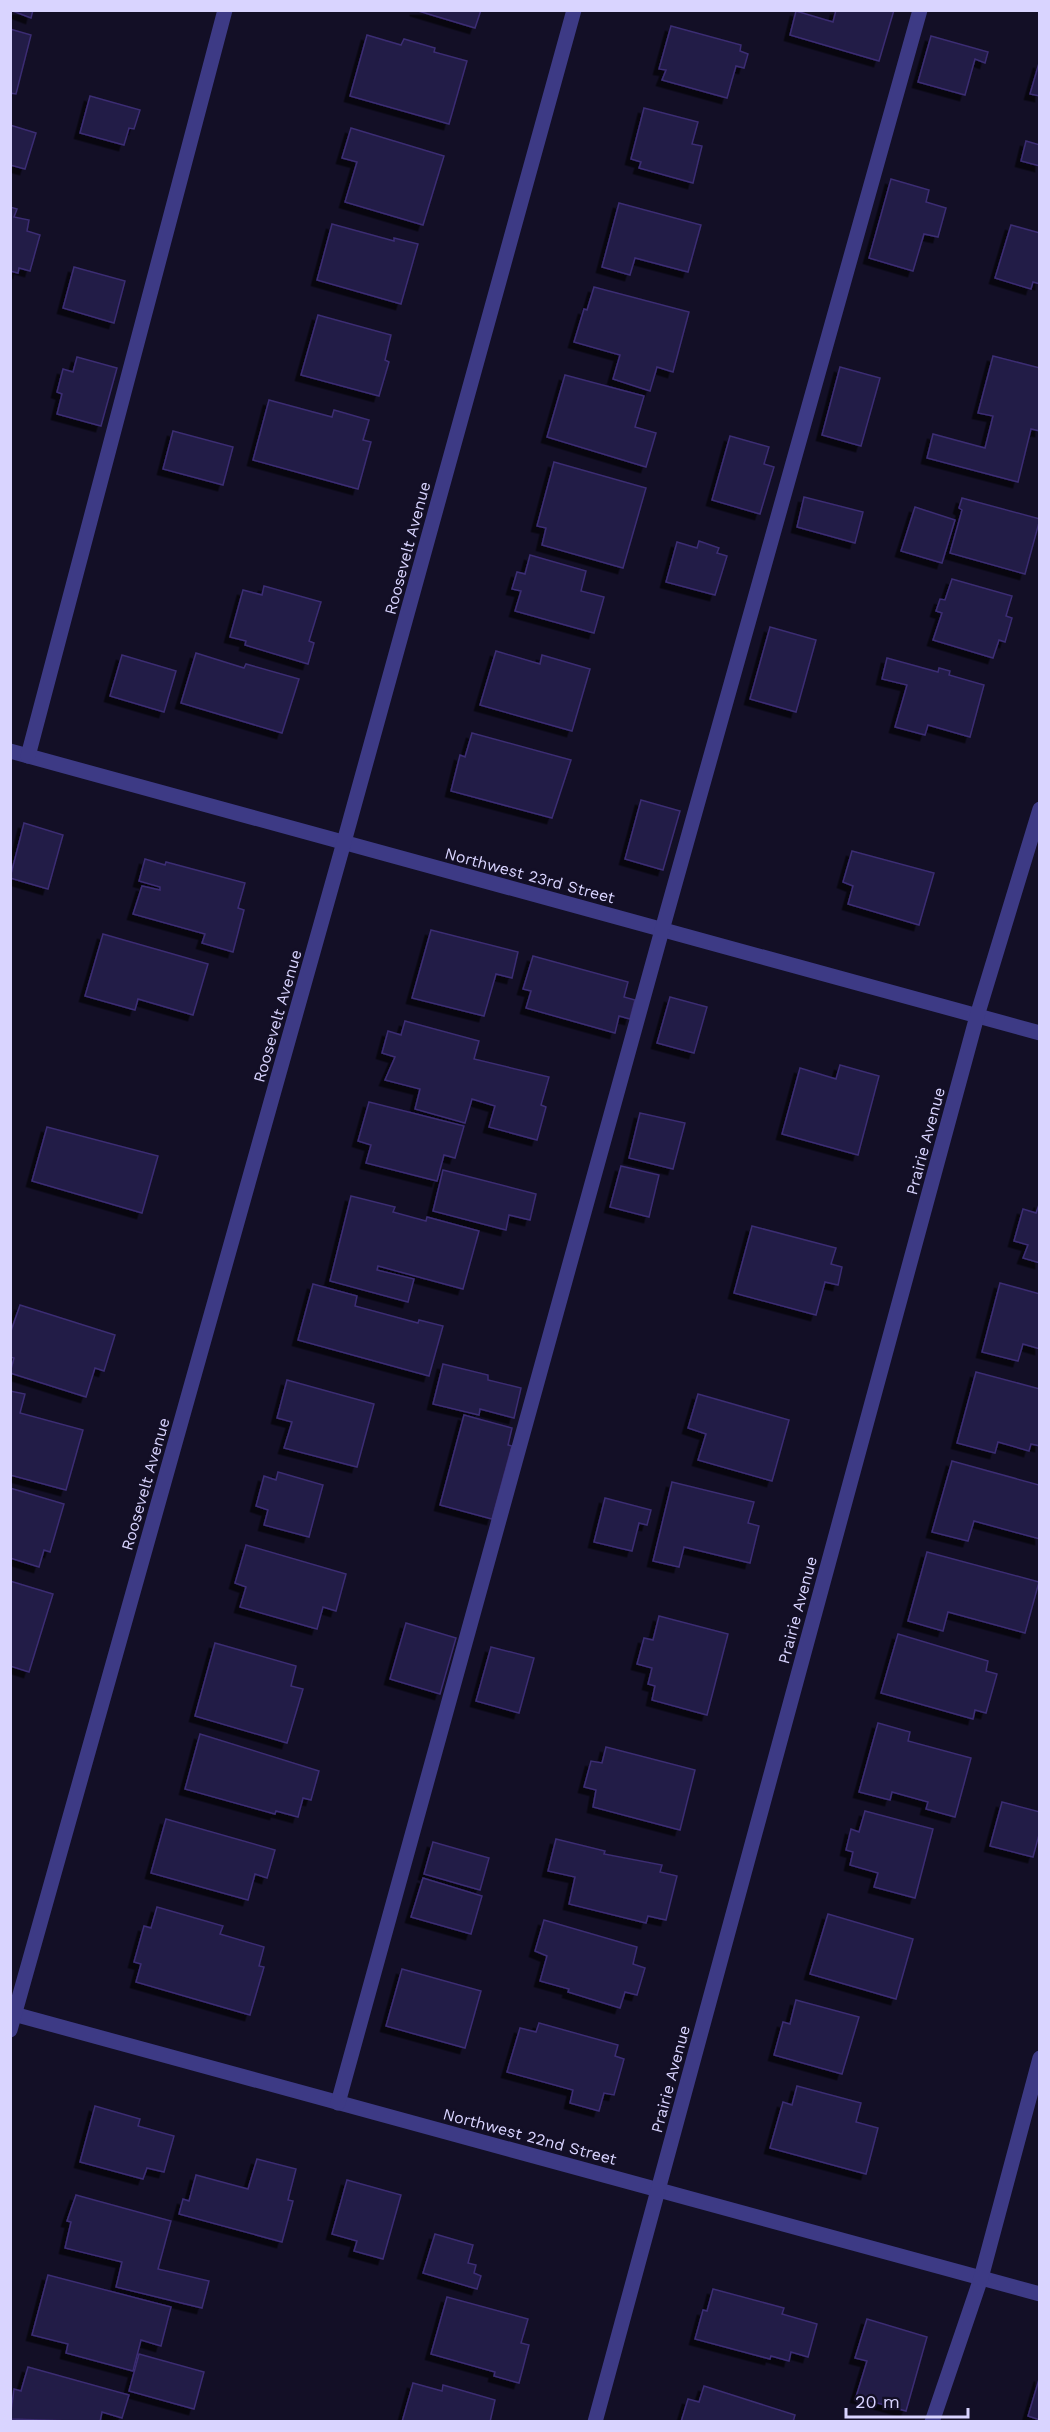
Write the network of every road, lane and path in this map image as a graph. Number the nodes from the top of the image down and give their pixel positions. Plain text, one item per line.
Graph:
1 (225, 10) edge
2 (574, 10) edge
3 (920, 10) edge
4 (10, 751) edge
5 (28, 756) junction
6 (1040, 809) edge
7 (344, 842) junction
8 (662, 930) junction
9 (977, 1016) junction
10 (1040, 1033) edge
11 (13, 2014) edge
12 (10, 2030) edge
13 (1040, 2058) edge
14 (338, 2103) junction
15 (658, 2190) junction
16 (981, 2278) junction
17 (1040, 2294) edge
18 (595, 2421) edge
19 (932, 2421) edge

1 - 5 street
2 - 7 street, Roosevelt Avenue
3 - 8 street
4 - 5 street, Northwest 23rd Street
5 - 7 street, Northwest 23rd Street
6 - 9 street, Prairie Avenue
7 - 8 street, Northwest 23rd Street
7 - 11 street, Roosevelt Avenue
8 - 9 street, Northwest 23rd Street
8 - 14 street
9 - 10 street, Northwest 23rd Street
9 - 15 street, Prairie Avenue
11 - 12 street, Roosevelt Avenue
11 - 14 street, Northwest 22nd Street
13 - 16 street
14 - 15 street, Northwest 22nd Street
15 - 16 street, Northwest 22nd Street
15 - 18 street, Prairie Avenue
16 - 17 street, Northwest 22nd Street
16 - 19 street

